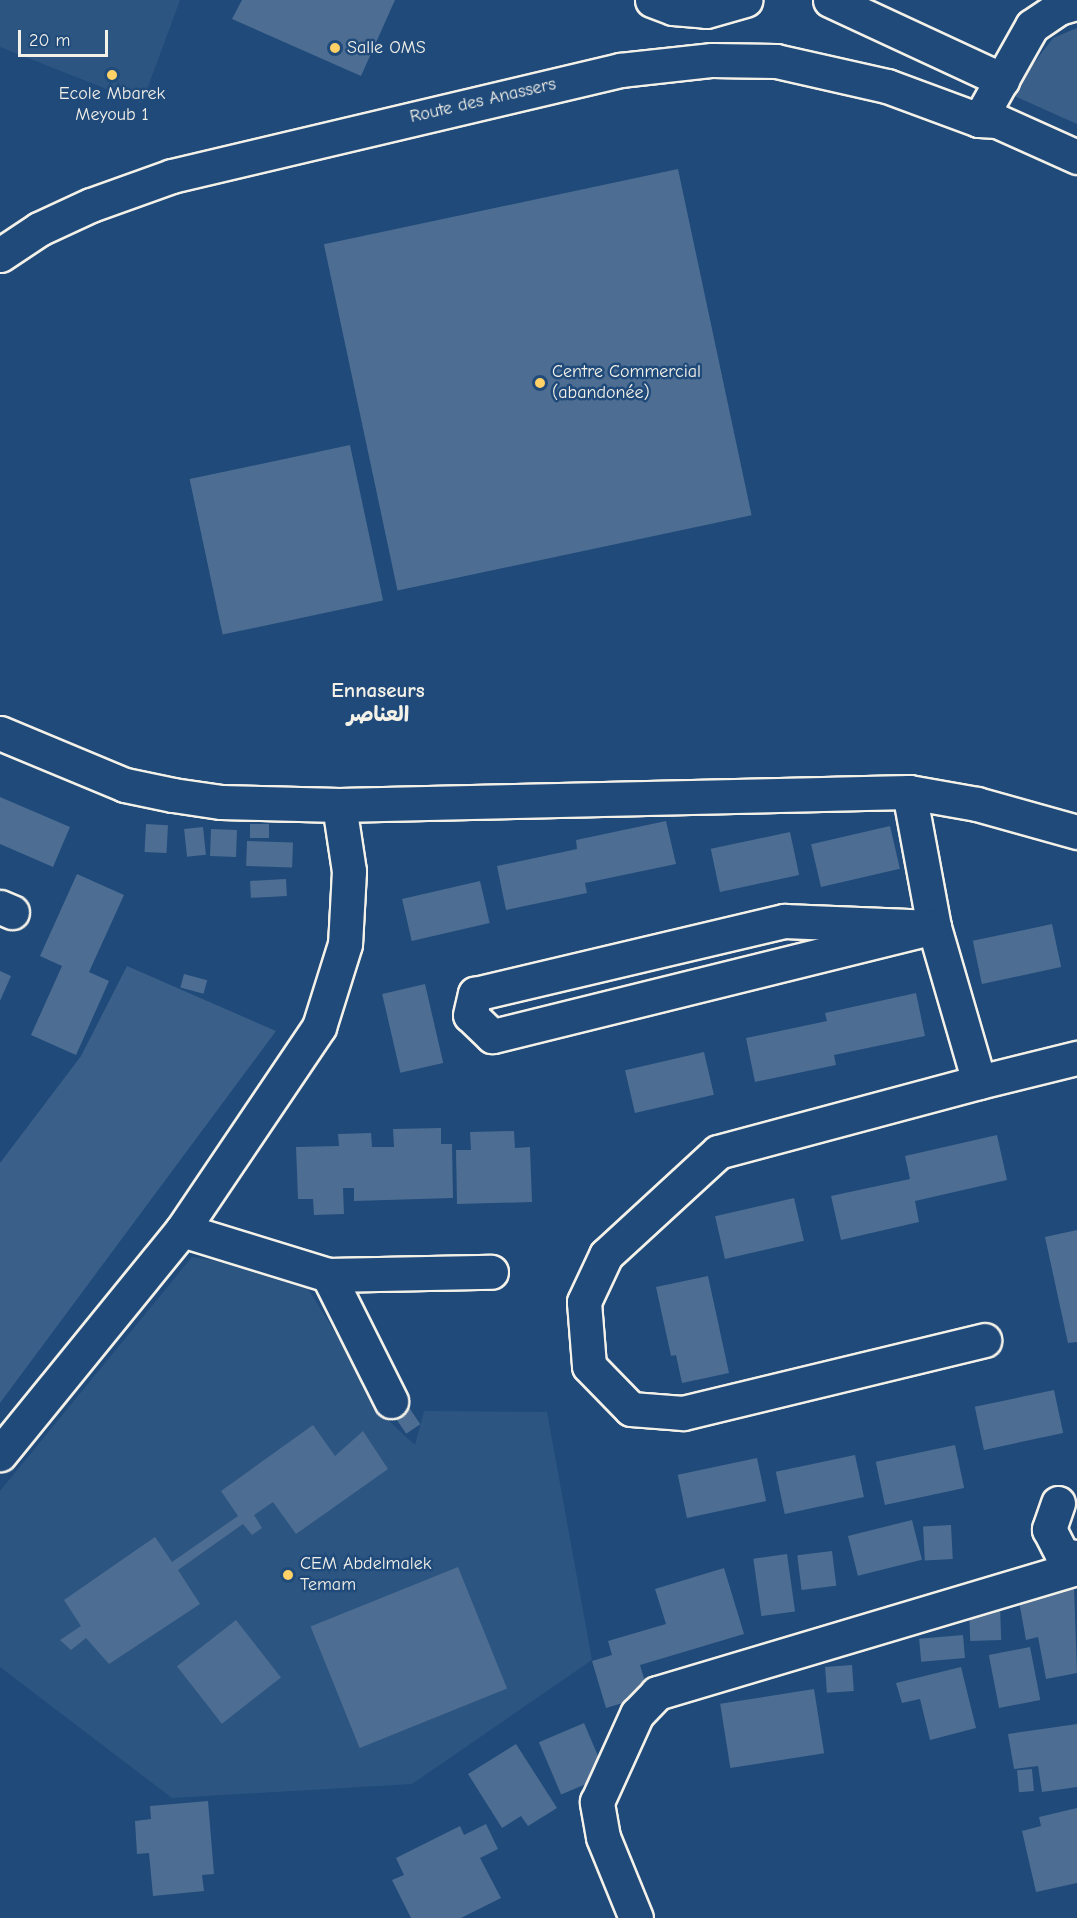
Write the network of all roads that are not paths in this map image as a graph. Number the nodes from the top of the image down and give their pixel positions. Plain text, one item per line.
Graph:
1 (652, 0) edge
2 (745, 0) edge
3 (830, 0) edge
4 (1077, 3) edge
5 (1002, 80) junction
6 (980, 120) junction
7 (1077, 157) edge
8 (1077, 175) edge
9 (0, 255) edge
10 (0, 733) edge
11 (909, 792) junction
12 (339, 805) junction
13 (1077, 832) edge
14 (934, 927) junction
15 (1077, 1058) edge
16 (979, 1082) junction
17 (182, 1230) junction
18 (491, 1272) dead end
19 (328, 1275) junction
20 (984, 1340) dead end
21 (391, 1401) dead end
22 (0, 1454) edge
23 (1058, 1503) dead end
24 (1077, 1557) edge
25 (1077, 1568) edge
26 (636, 1918) edge

1 - 2 street
3 - 5 street
4 - 5 street
5 - 6 street
6 - 7 street
6 - 8 street
6 - 9 street, Route des Anassers
10 - 12 street
11 - 12 street
11 - 13 street
11 - 14 street
12 - 17 street
14 - 14 street
14 - 16 street
15 - 16 street
16 - 20 street
17 - 19 street
17 - 22 street
18 - 19 street
19 - 21 street
23 - 24 street
25 - 26 street

